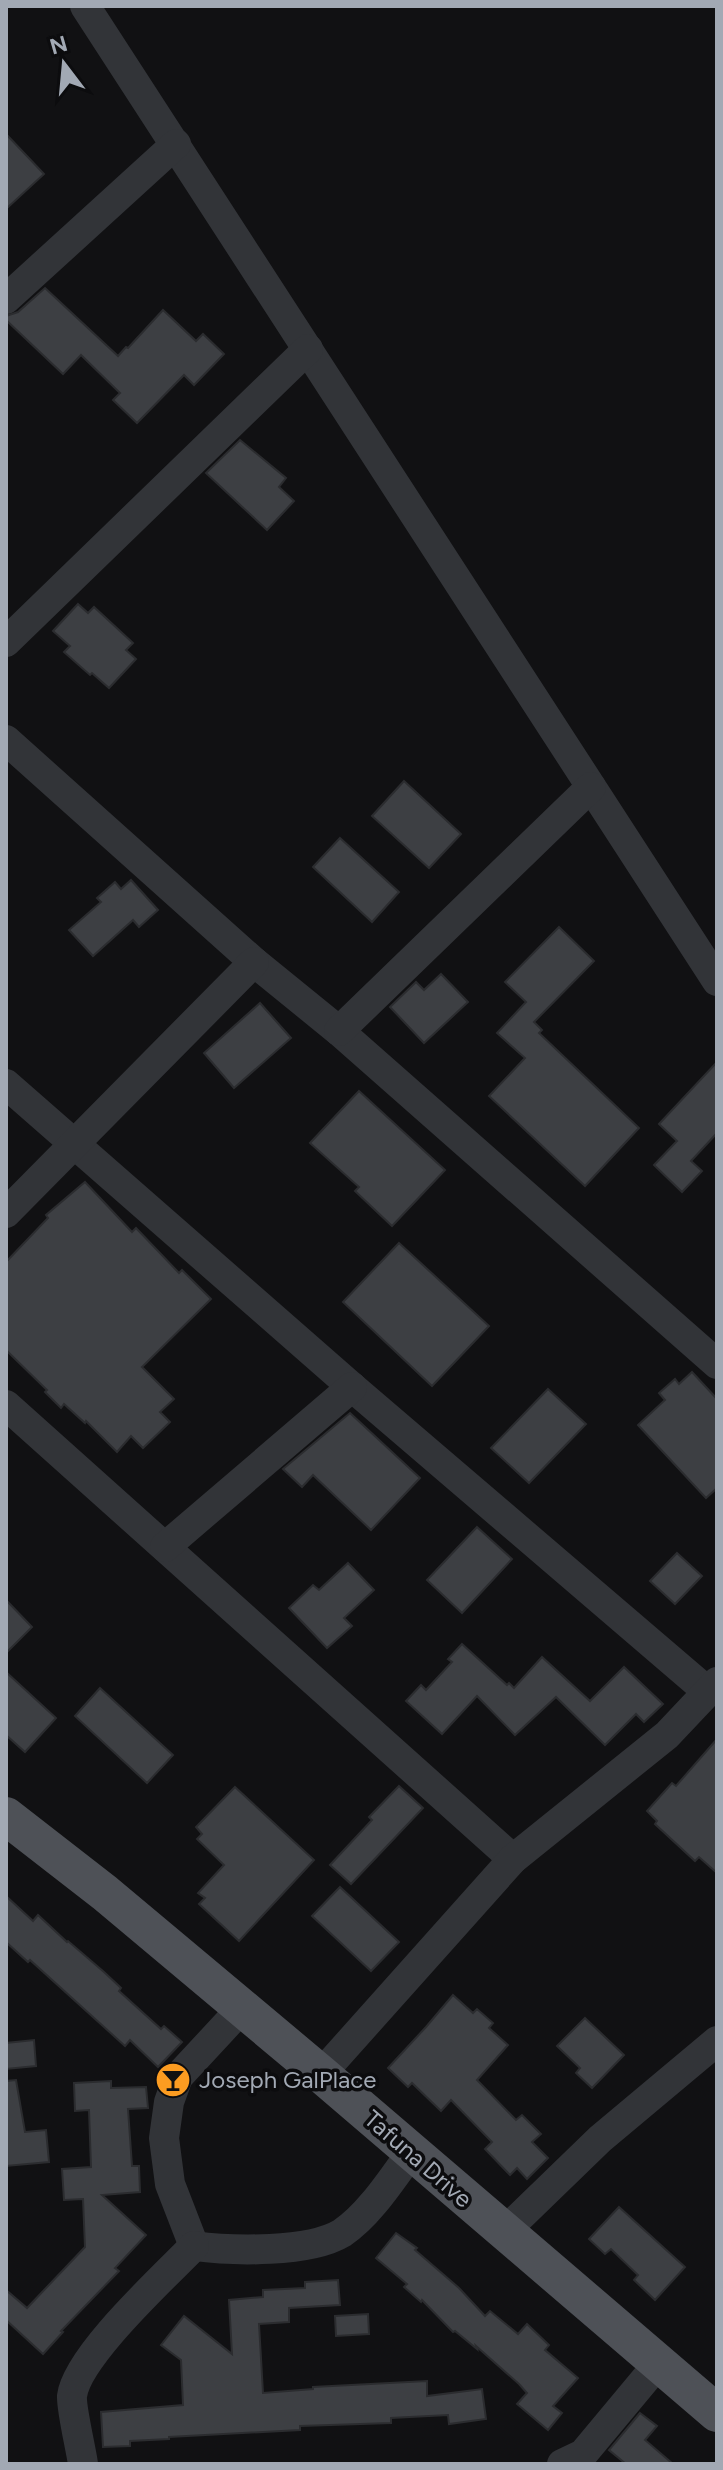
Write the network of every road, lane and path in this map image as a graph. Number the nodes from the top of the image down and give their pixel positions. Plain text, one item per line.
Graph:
1 (85, 6) edge
2 (176, 144) junction
3 (6, 299) edge
4 (308, 349) junction
5 (6, 642) edge
6 (6, 740) edge
7 (591, 787) junction
8 (254, 962) junction
9 (717, 981) edge
10 (339, 1031) junction
11 (6, 1084) edge
12 (73, 1145) junction
13 (6, 1213) edge
14 (717, 1364) edge
15 (352, 1387) junction
16 (6, 1405) edge
17 (165, 1547) junction
18 (712, 1686) edge
19 (8, 1821) edge
20 (513, 1859) junction
21 (242, 2008) junction
22 (717, 2041) edge
23 (321, 2074) junction
24 (411, 2153) junction
25 (503, 2233) junction
26 (194, 2246) junction
27 (658, 2364) junction
28 (717, 2413) edge
29 (83, 2464) edge
30 (562, 2464) edge

1 - 2 street
2 - 3 street
2 - 4 street
4 - 5 street
4 - 7 street
6 - 8 street
7 - 9 street
7 - 10 street
8 - 10 street
8 - 12 street
10 - 14 street
11 - 12 street
12 - 13 street
12 - 15 street
15 - 17 street
15 - 18 street
16 - 17 street
17 - 20 street
18 - 20 street
19 - 21 main road, Tafuna Drive
20 - 23 street
21 - 23 main road, Tafuna Drive
21 - 26 street
22 - 25 street
23 - 24 main road, Tafuna Drive
24 - 25 main road, Tafuna Drive
24 - 26 street
25 - 27 main road, Tafuna Drive
26 - 29 street
27 - 28 main road, Tafuna Drive
27 - 30 street

